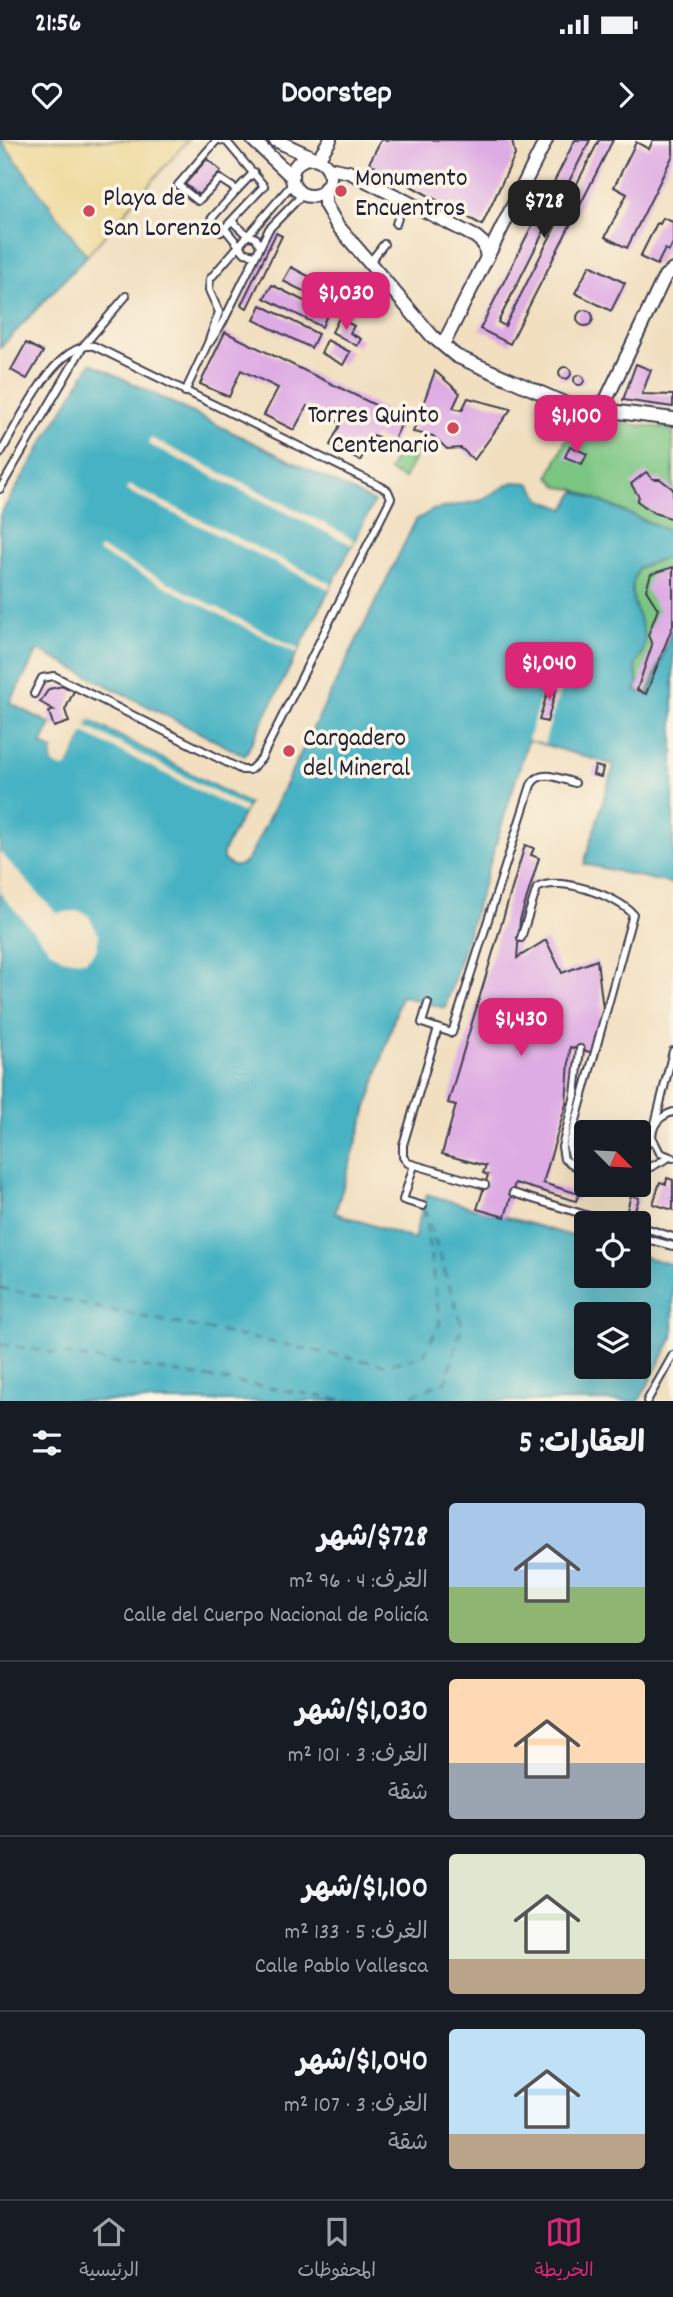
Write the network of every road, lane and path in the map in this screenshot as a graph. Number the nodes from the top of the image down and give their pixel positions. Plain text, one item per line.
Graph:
1 (219, 140) edge
2 (253, 140) edge
3 (275, 140) edge
4 (330, 140) edge
5 (546, 140) edge
6 (320, 162) junction
7 (254, 172) junction
8 (293, 180) junction
9 (325, 188) junction
10 (237, 190) junction
11 (306, 195) junction
12 (404, 200) junction
13 (233, 222) junction
14 (396, 224) dead end
15 (337, 225) junction
16 (502, 228) junction
17 (226, 230) junction
18 (247, 235) junction
19 (476, 237) junction
20 (240, 243) junction
21 (384, 244) dead end
22 (260, 246) junction
23 (256, 255) junction
24 (487, 257) junction
25 (370, 262) junction
26 (673, 270) edge
27 (126, 296) dead end
28 (426, 326) junction
29 (446, 339) junction
30 (208, 344) junction
31 (84, 345) junction
32 (466, 358) junction
33 (185, 392) junction
34 (590, 410) junction
35 (673, 419) edge
36 (0, 454) edge
37 (0, 489) edge
38 (34, 694) dead end
39 (575, 783) dead end
40 (521, 939) dead end
41 (428, 1003) dead end
42 (438, 1028) junction
43 (580, 1049) dead end
44 (673, 1051) edge
45 (673, 1112) edge
46 (576, 1120) edge
47 (655, 1124) junction
48 (574, 1128) edge
49 (652, 1137) joint
50 (574, 1157) edge
51 (671, 1158) edge
52 (414, 1165) junction
53 (574, 1165) edge
54 (651, 1165) edge
55 (485, 1185) dead end
56 (513, 1193) dead end
57 (423, 1206) dead end
58 (574, 1212) edge
59 (651, 1230) edge
60 (673, 1237) edge
61 (651, 1240) edge
62 (673, 1246) edge
63 (673, 1355) edge
64 (647, 1401) edge

1 - 7 lane
1 - 10 lane
2 - 8 street
3 - 6 street
4 - 6 street
5 - 16 street
6 - 8 street
6 - 9 street
6 - 12 street
7 - 10 lane
7 - 13 lane
8 - 11 street
8 - 18 lane
9 - 11 street
9 - 15 street
10 - 17 lane
11 - 15 street
11 - 22 lane
12 - 14 lane
12 - 19 street
13 - 17 lane
13 - 18 lane
15 - 25 street
16 - 19 street
16 - 24 street
17 - 20 lane
18 - 20 lane
18 - 22 lane
19 - 24 street
20 - 23 lane
20 - 30 lane
21 - 25 lane
22 - 23 lane
23 - 30 lane
24 - 29 street
25 - 28 street
26 - 34 street
27 - 31 lane
28 - 29 street
28 - 32 street
29 - 32 street
30 - 33 lane
31 - 33 lane
31 - 36 lane
31 - 37 lane
32 - 34 street
33 - 38 lane
34 - 35 street
39 - 42 lane
40 - 46 lane
41 - 42 lane
42 - 52 lane
43 - 53 lane
44 - 47 lane
45 - 47 lane
47 - 49 lane
48 - 50 lane
49 - 51 lane
51 - 54 lane
52 - 55 lane
52 - 57 lane
56 - 58 lane
59 - 60 lane
61 - 62 lane
63 - 64 lane

